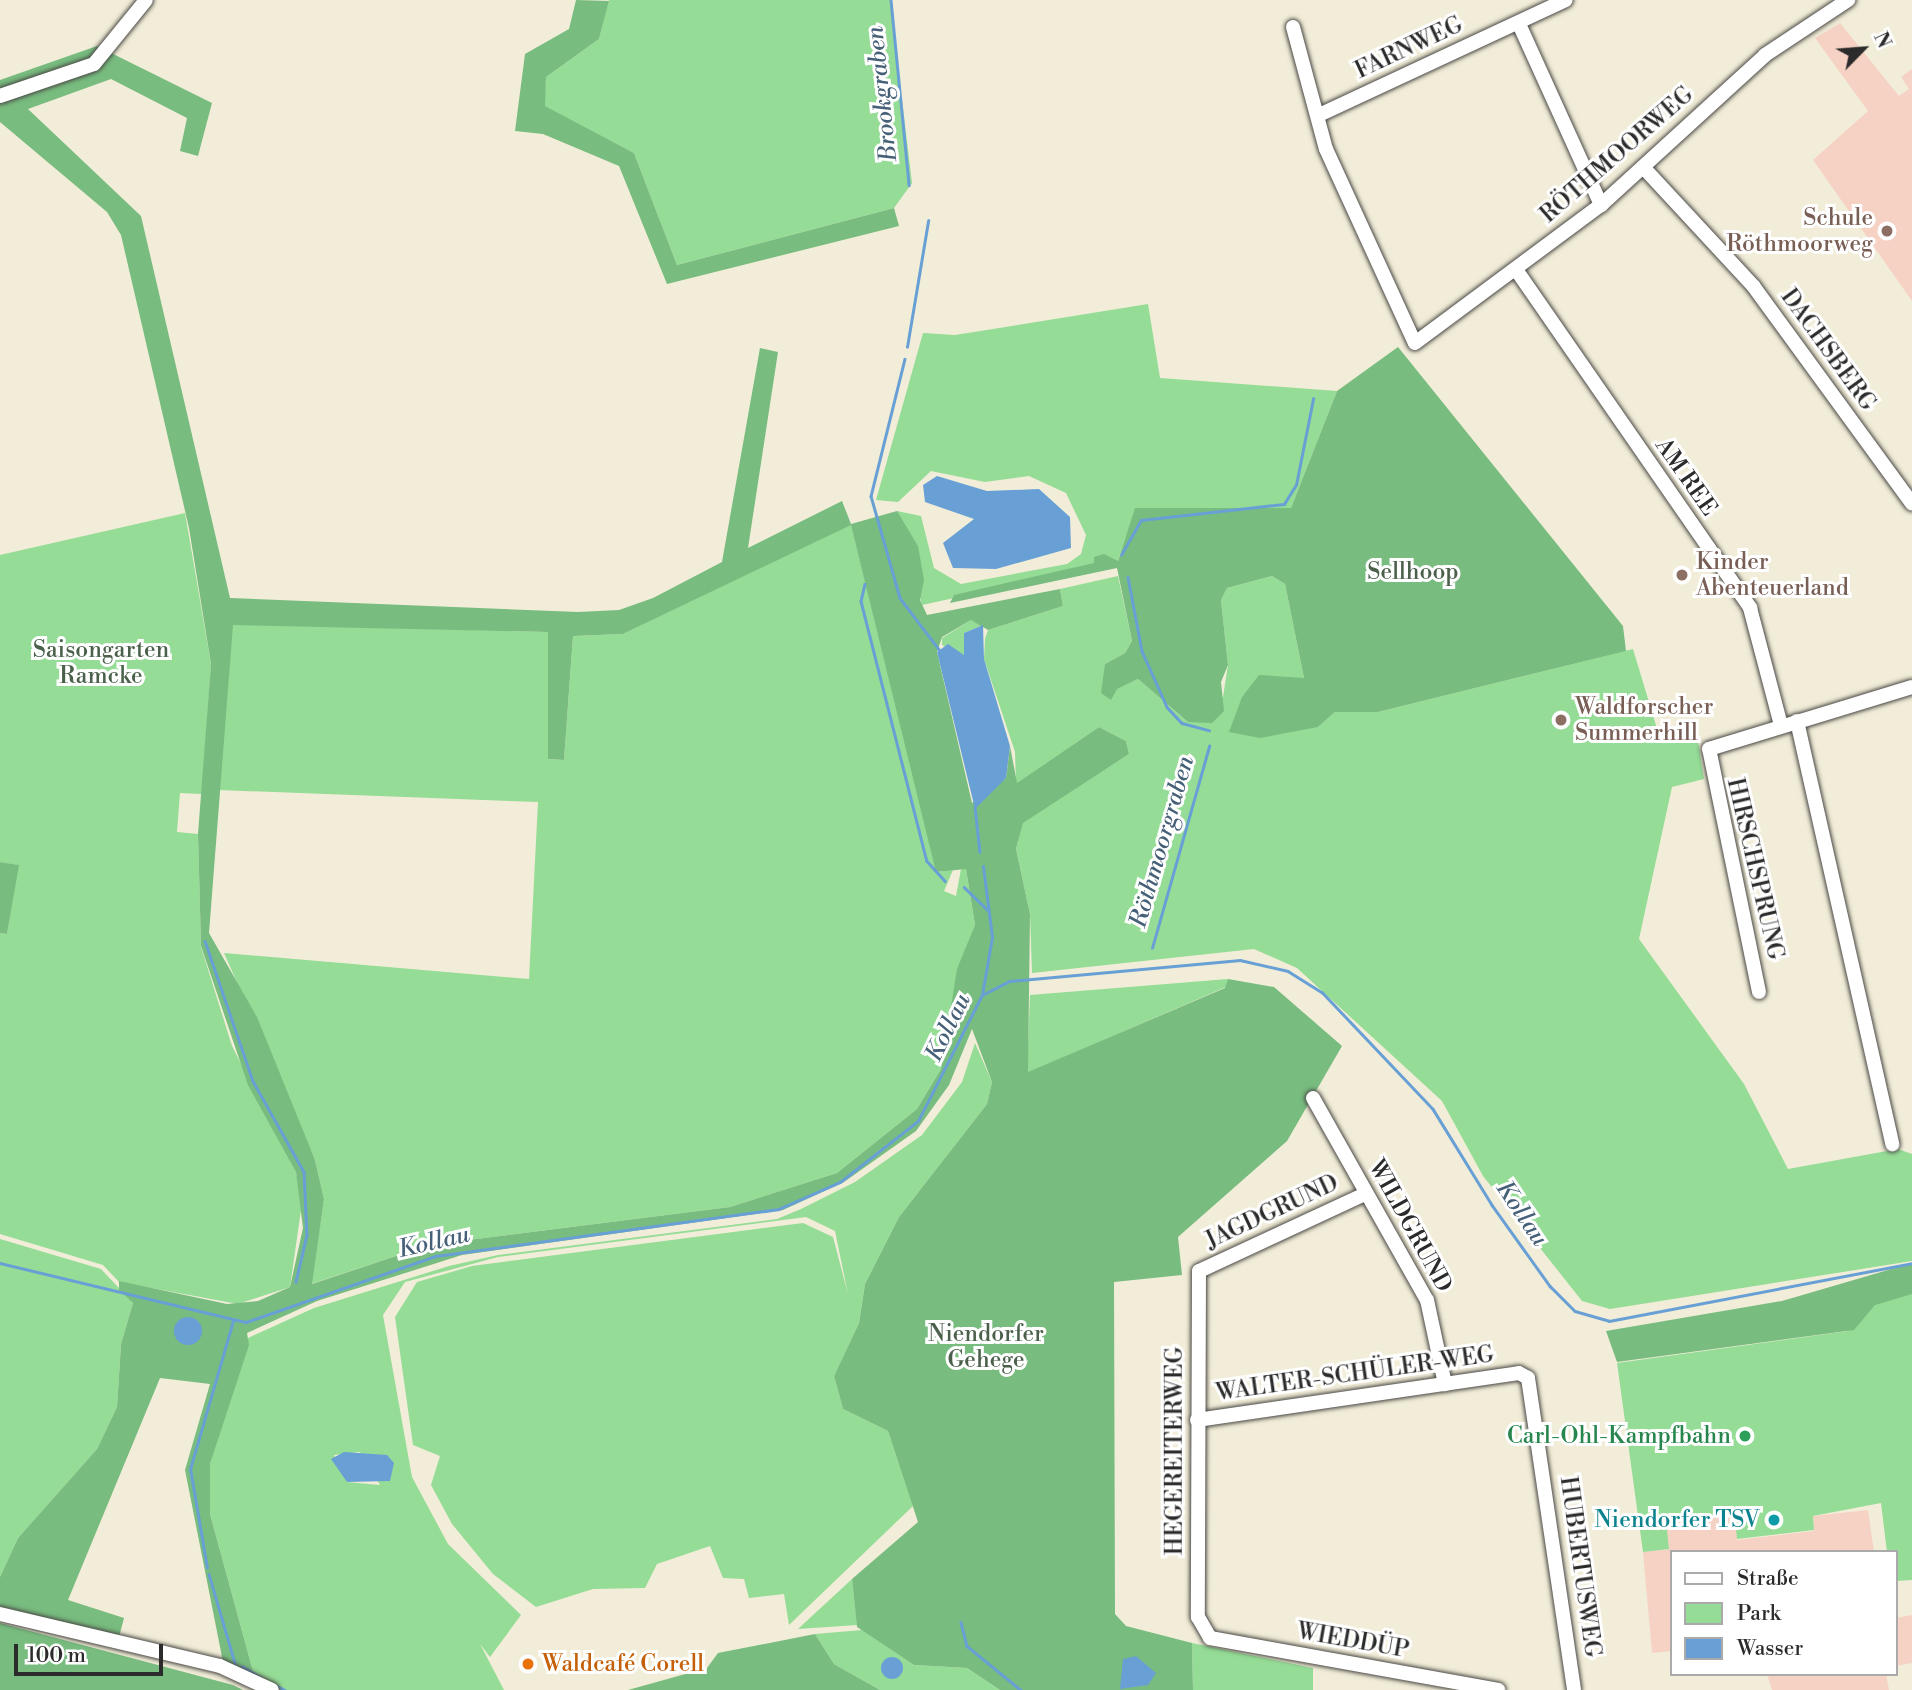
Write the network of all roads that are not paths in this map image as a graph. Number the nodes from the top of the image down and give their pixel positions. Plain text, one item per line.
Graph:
1 (146, 0) edge
2 (1544, 0) edge
3 (1566, 0) edge
4 (1848, 0) edge
5 (1525, 21) junction
6 (1293, 27) dead end
7 (0, 96) edge
8 (1319, 115) junction
9 (1643, 167) junction
10 (1601, 205) junction
11 (1517, 271) junction
12 (1912, 504) edge
13 (1912, 687) edge
14 (1797, 721) junction
15 (1781, 725) junction
16 (1759, 992) dead end
17 (1313, 1098) dead end
18 (1892, 1144) dead end
19 (1365, 1194) junction
20 (1199, 1271) joint
21 (1519, 1373) joint
22 (1445, 1384) junction
23 (1198, 1420) junction
24 (0, 1614) edge
25 (1203, 1631) joint
26 (1404, 1673) junction
27 (272, 1690) edge
28 (1405, 1690) edge
29 (1497, 1690) edge
30 (1574, 1690) edge

1 - 7 street
2 - 5 street
3 - 5 street, FARNWEG
4 - 9 street, RÖTHMOORWEG
5 - 8 street, FARNWEG
5 - 10 street
6 - 8 street
8 - 11 street, RÖTHMOORWEG
9 - 10 street, RÖTHMOORWEG
9 - 12 street, DACHSBERG
10 - 11 street, RÖTHMOORWEG
11 - 15 street, AM REE
13 - 14 street
14 - 15 street
14 - 18 street
15 - 16 street, HIRSCHSPRUNG
17 - 19 street, WILDGRUND
19 - 20 street, JAGDGRUND
19 - 22 street, WILDGRUND
20 - 23 street, HEGEREITERWEG
21 - 22 street, WALTER-SCHÜLER-WEG
21 - 30 street, HUBERTUSWEG
22 - 23 street, WALTER-SCHÜLER-WEG
23 - 25 street, HEGEREITERWEG
24 - 27 street
25 - 26 street, WIEDDÜP
26 - 28 street
26 - 29 street, WIEDDÜP

